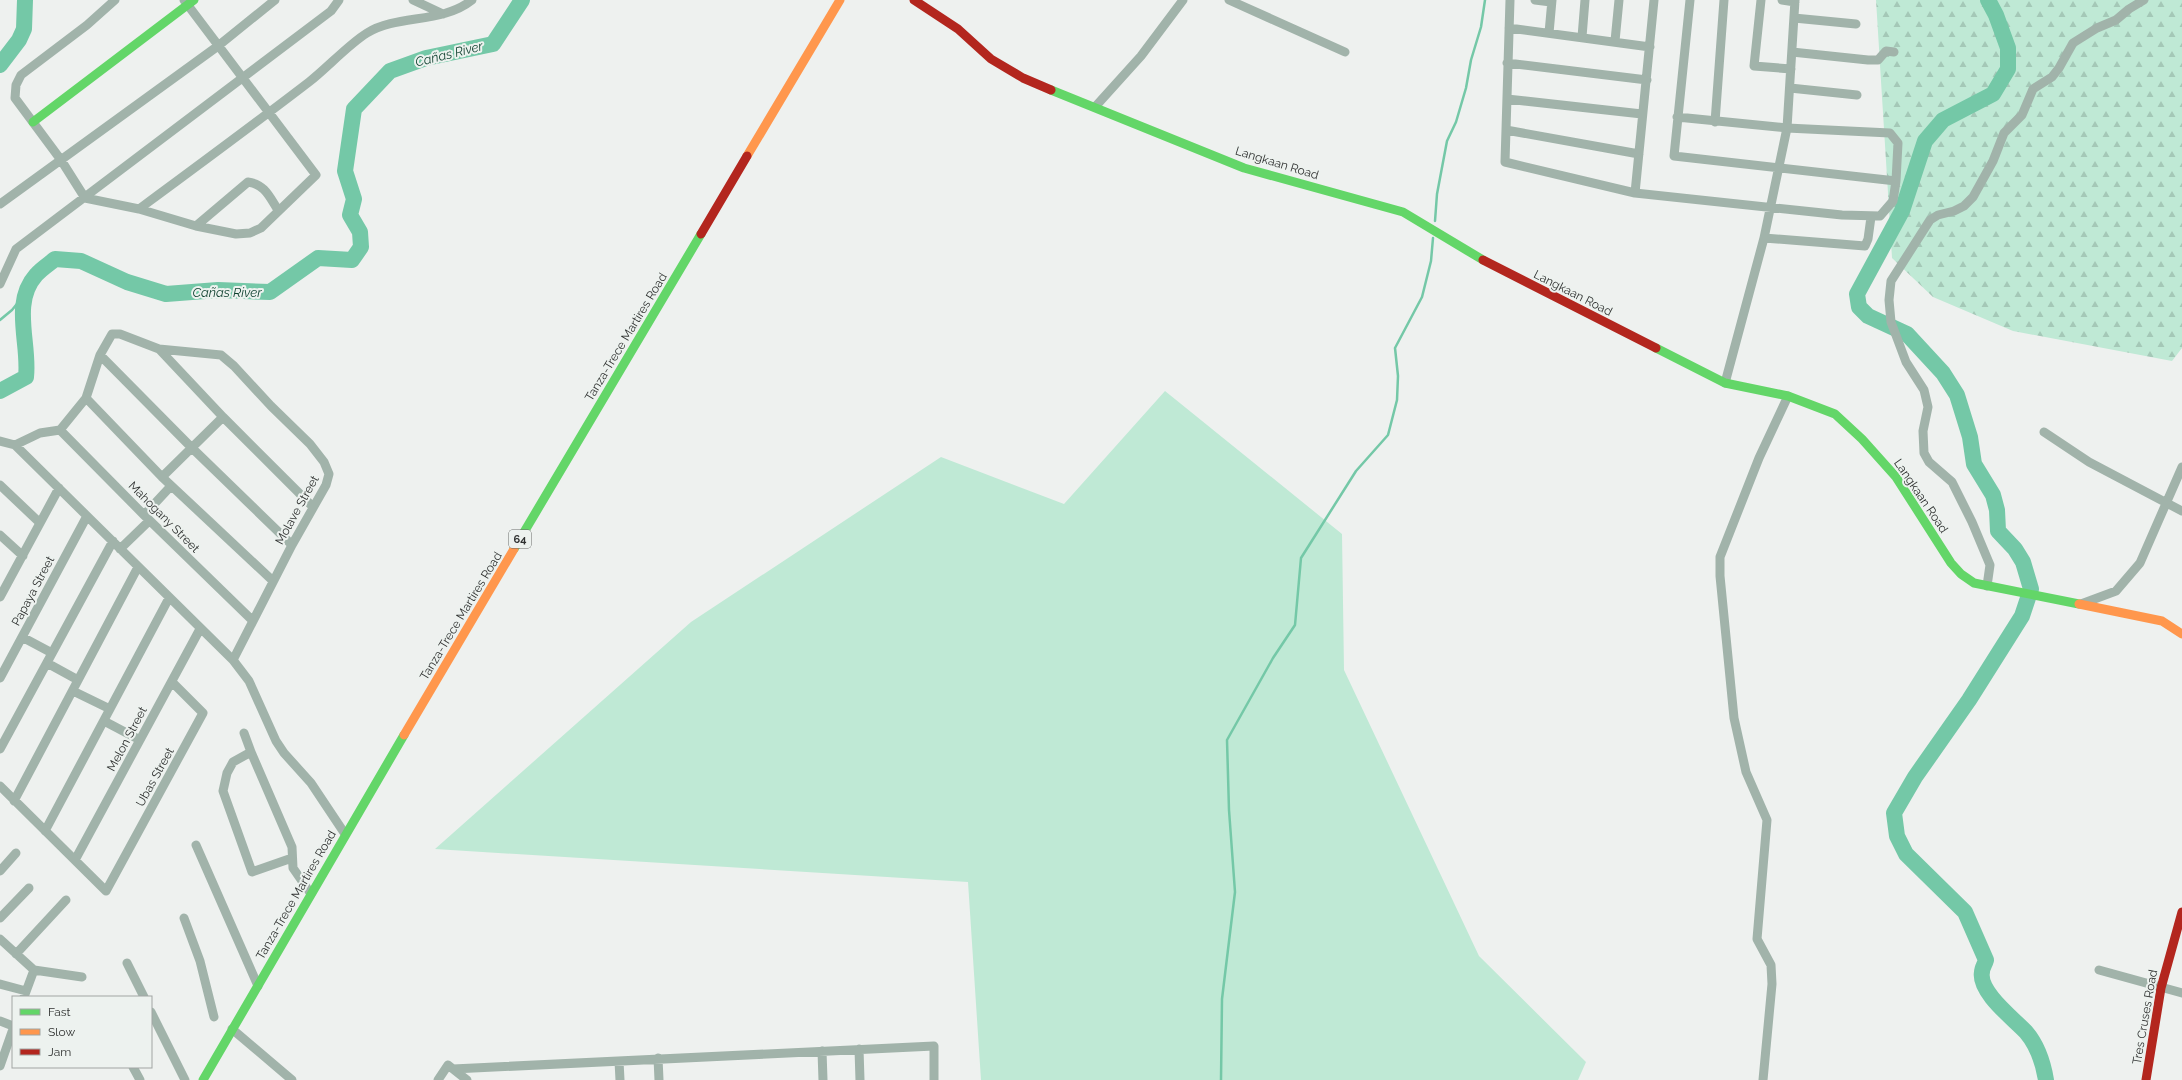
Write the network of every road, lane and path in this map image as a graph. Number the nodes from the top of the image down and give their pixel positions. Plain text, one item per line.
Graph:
1 (115, 0) edge
2 (274, 0) edge
3 (339, 0) edge
4 (413, 0) edge
5 (472, 0) edge
6 (840, 0) edge
7 (914, 0) edge
8 (1183, 0) edge
9 (1229, 0) edge
10 (1510, 0) edge
11 (1535, 0) edge
12 (1585, 0) edge
13 (1619, 0) edge
14 (1654, 0) edge
15 (1690, 0) edge
16 (1724, 0) edge
17 (1761, 0) edge
18 (1782, 0) edge
19 (2144, 0) edge
20 (1551, 1) edge
21 (1795, 1) edge
22 (189, 2) edge
23 (444, 14) junction
24 (1794, 18) junction
25 (1856, 24) dead end
26 (1509, 28) junction
27 (1549, 33) junction
28 (1582, 37) junction
29 (1615, 41) junction
30 (218, 46) junction
31 (1650, 47) junction
32 (1345, 52) dead end
33 (1792, 52) junction
34 (1894, 52) dead end
35 (1507, 63) junction
36 (1791, 69) junction
37 (243, 77) junction
38 (1647, 80) junction
39 (1790, 88) junction
40 (1857, 95) dead end
41 (1507, 99) junction
42 (1095, 107) junction
43 (270, 112) junction
44 (1642, 114) junction
45 (1677, 117) junction
46 (33, 122) junction
47 (1715, 122) junction
48 (1787, 128) junction
49 (1506, 130) junction
50 (1639, 154) junction
51 (61, 160) junction
52 (1778, 167) junction
53 (1896, 181) junction
54 (1635, 194) junction
55 (85, 198) junction
56 (0, 204) edge
57 (1769, 207) junction
58 (139, 209) junction
59 (278, 210) junction
60 (1871, 217) junction
61 (196, 226) junction
62 (1764, 238) junction
63 (0, 284) edge
64 (159, 349) junction
65 (100, 355) junction
66 (1725, 383) junction
67 (1788, 396) junction
68 (86, 398) junction
69 (223, 417) junction
70 (60, 430) junction
71 (2044, 432) dead end
72 (0, 441) edge
73 (15, 444) junction
74 (192, 448) junction
75 (2182, 467) edge
76 (162, 477) junction
77 (0, 485) edge
78 (171, 486) junction
79 (59, 488) junction
80 (2167, 503) junction
81 (313, 506) junction
82 (2182, 511) edge
83 (87, 516) junction
84 (146, 518) junction
85 (40, 523) junction
86 (0, 536) edge
87 (113, 541) junction
88 (292, 545) junction
89 (120, 549) junction
90 (23, 556) junction
91 (138, 567) junction
92 (273, 581) junction
93 (2, 586) edge
94 (1987, 586) junction
95 (0, 597) edge
96 (170, 598) junction
97 (2081, 604) junction
98 (252, 620) junction
99 (200, 629) junction
100 (2182, 634) edge
101 (22, 637) junction
102 (52, 653) junction
103 (232, 660) junction
104 (47, 663) junction
105 (1, 674) edge
106 (78, 680) junction
107 (172, 682) junction
108 (72, 691) junction
109 (110, 709) junction
110 (104, 721) junction
111 (244, 733) dead end
112 (140, 740) junction
113 (0, 749) edge
114 (251, 752) junction
115 (0, 786) edge
116 (14, 801) junction
117 (45, 831) junction
118 (345, 834) junction
119 (196, 845) dead end
120 (16, 853) dead end
121 (292, 858) junction
122 (75, 860) junction
123 (0, 871) edge
124 (29, 888) dead end
125 (311, 894) junction
126 (66, 900) dead end
127 (2182, 912) edge
128 (0, 918) edge
129 (184, 918) dead end
130 (0, 938) edge
131 (16, 954) junction
132 (127, 963) dead end
133 (34, 970) junction
134 (2099, 970) dead end
135 (82, 977) dead end
136 (0, 984) edge
137 (258, 986) junction
138 (2161, 988) junction
139 (2182, 993) edge
140 (25, 994) edge
141 (144, 996) edge
142 (152, 1014) edge
143 (214, 1017) dead end
144 (0, 1022) edge
145 (12, 1026) edge
146 (232, 1029) junction
147 (12, 1032) edge
148 (859, 1049) junction
149 (822, 1051) junction
150 (658, 1058) junction
151 (619, 1061) junction
152 (0, 1064) edge
153 (134, 1068) edge
154 (453, 1069) junction
155 (140, 1080) edge
156 (186, 1080) edge
157 (203, 1080) edge
158 (292, 1080) edge
159 (438, 1080) edge
160 (468, 1080) edge
161 (620, 1080) edge
162 (659, 1080) edge
163 (822, 1080) edge
164 (860, 1080) edge
165 (934, 1080) edge
166 (1763, 1080) edge
167 (2146, 1080) edge

1 - 46 street
2 - 30 street
3 - 37 street
4 - 23 street
5 - 23 street
6 - 118 street, Tanza-Trece Martires Road / 64
7 - 42 street, Langkaan Road
8 - 42 street
9 - 32 street
10 - 26 street
11 - 20 street
12 - 28 street
13 - 29 street
14 - 31 street
15 - 45 street
16 - 47 street
17 - 36 street
18 - 21 street
19 - 94 street
20 - 27 street
21 - 24 street
22 - 30 street
22 - 46 street
23 - 43 street
24 - 25 street
24 - 33 street
26 - 27 street
26 - 35 street
27 - 28 street
28 - 29 street
29 - 31 street
30 - 37 street
30 - 51 street
31 - 38 street
33 - 34 street
33 - 36 street
35 - 38 street
35 - 41 street
36 - 39 street
37 - 43 street
37 - 55 street
38 - 44 street
39 - 40 street
39 - 48 street
41 - 44 street
41 - 49 street
42 - 66 street, Langkaan Road
43 - 58 street
43 - 59 street
44 - 50 street
45 - 47 street
45 - 52 street
46 - 51 street
47 - 48 street
48 - 52 street
48 - 53 street
49 - 50 street
49 - 54 street
50 - 54 street
51 - 55 street
51 - 56 street
52 - 53 street
52 - 57 street
53 - 60 street
54 - 57 street
55 - 58 street
55 - 63 street
57 - 60 street
57 - 62 street
58 - 61 street
59 - 61 street
59 - 61 street
60 - 62 street
62 - 66 street
64 - 65 street
64 - 69 street
64 - 81 street, Molave Street
65 - 68 street
65 - 74 street
66 - 67 street, Langkaan Road
67 - 94 street, Langkaan Road
67 - 166 street
68 - 70 street
68 - 76 street
69 - 74 street
69 - 81 street
70 - 73 street
70 - 84 street, Mahogany Street
71 - 80 street
72 - 73 street
73 - 79 street
74 - 76 street
74 - 88 street
75 - 80 street
76 - 78 street
77 - 85 street
78 - 84 street
78 - 92 street
79 - 83 street
79 - 85 street
80 - 82 street
80 - 97 street
81 - 88 street, Molave Street
83 - 87 street
83 - 101 street, Papaya Street
84 - 89 street
84 - 98 street, Mahogany Street
85 - 90 street
86 - 90 street
87 - 89 street
87 - 102 street
88 - 92 street, Molave Street
89 - 91 street
90 - 93 street
91 - 96 street
91 - 106 street
92 - 98 street, Molave Street
93 - 95 street
94 - 97 street, Langkaan Road
96 - 99 street
96 - 109 street
97 - 100 street, Langkaan Road
98 - 103 street, Molave Street
99 - 103 street
99 - 107 street, Melon Street
101 - 102 street
101 - 105 street, Papaya Street
102 - 104 street
103 - 118 street
104 - 106 street
104 - 113 street
106 - 108 street
107 - 112 street, Melon Street
107 - 122 street, Ubas Street
108 - 109 street
108 - 116 street
109 - 110 street
110 - 112 street
110 - 117 street
111 - 114 street
112 - 122 street, Melon Street
114 - 121 street
114 - 121 street
115 - 116 street
116 - 117 street
117 - 122 street
118 - 125 street, Tanza-Trece Martires Road / 64
119 - 137 street
120 - 123 street
121 - 125 street
124 - 128 street
125 - 137 street, Tanza-Trece Martires Road / 64
126 - 131 street
127 - 138 street, Tres Cruses Road
129 - 143 street
130 - 131 street
131 - 133 street
132 - 141 street
133 - 135 street
133 - 140 street
134 - 138 street
136 - 140 street
137 - 146 street, Tanza-Trece Martires Road / 64
138 - 139 street
138 - 167 street, Tres Cruses Road
142 - 156 street
144 - 145 street
146 - 157 street, Tanza-Trece Martires Road / 64
146 - 158 street
147 - 152 street
148 - 149 street
148 - 164 street
148 - 165 street
149 - 150 street
149 - 163 street
150 - 151 street
150 - 162 street
151 - 154 street
151 - 161 street
153 - 155 street
154 - 159 street
154 - 160 street

